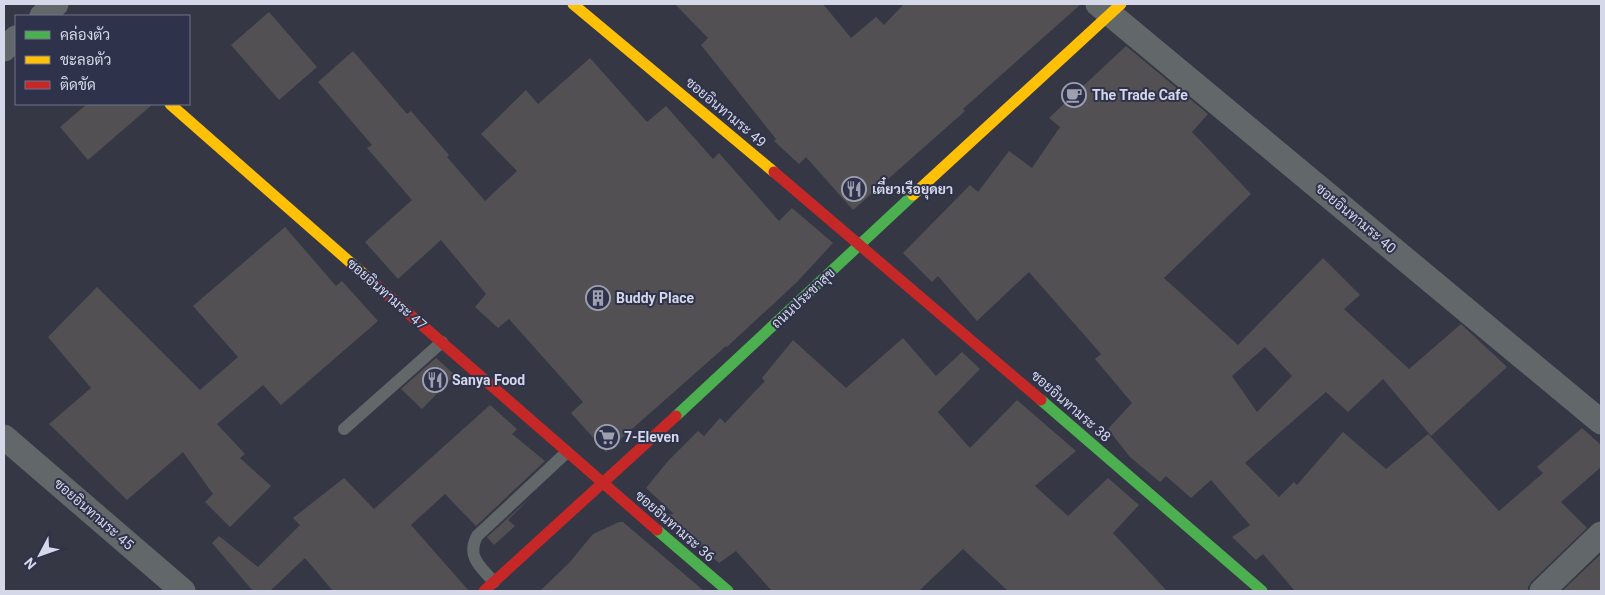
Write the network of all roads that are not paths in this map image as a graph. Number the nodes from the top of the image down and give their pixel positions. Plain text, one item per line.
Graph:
1 (56, 4) edge
2 (573, 4) edge
3 (1110, 7) edge
4 (43, 15) edge
5 (69, 15) edge
6 (15, 39) edge
7 (4, 49) edge
8 (171, 105) edge
9 (860, 244) junction
10 (442, 342) junction
11 (1601, 422) edge
12 (344, 429) dead end
13 (4, 437) edge
14 (567, 452) junction
15 (603, 484) junction
16 (1601, 534) edge
17 (494, 582) junction
18 (184, 591) edge
19 (484, 591) edge
20 (728, 591) edge
21 (1262, 591) edge
22 (1542, 591) edge

1 - 4 street
1 - 5 street
2 - 9 street, ซอยอินทามระ 49
3 - 9 street, ถนนประชาสุข
3 - 11 street, ซอยอินทามระ 40
6 - 7 street
8 - 10 street, ซอยอินทามระ 47
9 - 15 street, ถนนประชาสุข
9 - 21 street, ซอยอินทามระ 38
10 - 12 lane
10 - 14 street, ซอยอินทามระ 47
13 - 18 street, ซอยอินทามระ 45
14 - 15 street, ซอยอินทามระ 47
14 - 17 lane
15 - 17 street, ถนนประชาสุข
15 - 20 street, ซอยอินทามระ 36
16 - 22 street
17 - 19 street, ถนนประชาสุข

